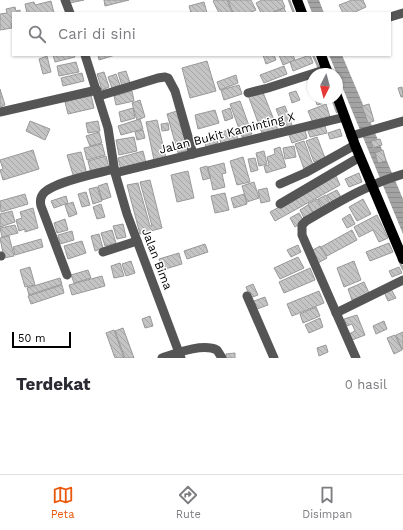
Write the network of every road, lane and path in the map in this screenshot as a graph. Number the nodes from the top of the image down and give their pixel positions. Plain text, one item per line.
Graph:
1 (65, 0) edge
2 (297, 0) edge
3 (70, 12) edge
4 (302, 12) edge
5 (85, 56) edge
6 (320, 56) edge
7 (326, 68) edge
8 (307, 78) edge
9 (98, 93) junction
10 (248, 93) dead end
11 (340, 104) edge
12 (0, 112) edge
13 (345, 117) junction
14 (403, 121) edge
15 (353, 140) junction
16 (193, 154) junction
17 (360, 157) junction
18 (114, 171) junction
19 (403, 174) edge
20 (376, 183) junction
21 (280, 184) dead end
22 (280, 204) dead end
23 (137, 241) junction
24 (103, 252) dead end
25 (403, 259) edge
26 (67, 275) dead end
27 (403, 280) edge
28 (246, 296) dead end
29 (336, 313) junction
30 (180, 355) edge
31 (162, 358) edge
32 (222, 358) edge
33 (274, 358) edge
34 (356, 358) edge

1 - 3 street
2 - 4 main road
5 - 9 street, Jalan Bima
6 - 7 main road
8 - 10 street
9 - 12 street
9 - 16 street
9 - 18 street, Jalan Bima
11 - 13 main road
13 - 15 main road
13 - 16 street, Jalan Bukit Kaminting X
14 - 15 street
15 - 17 main road
15 - 21 street
16 - 18 street, Jalan Bukit Kaminting X
17 - 20 main road
17 - 22 street
18 - 23 street, Jalan Bima
18 - 26 street, Jalan Bukit Kaminting X
19 - 20 street
20 - 25 main road
20 - 29 street
23 - 24 street
23 - 30 street, Jalan Bima
27 - 29 street
28 - 33 street
29 - 34 street
30 - 31 street
30 - 32 street

